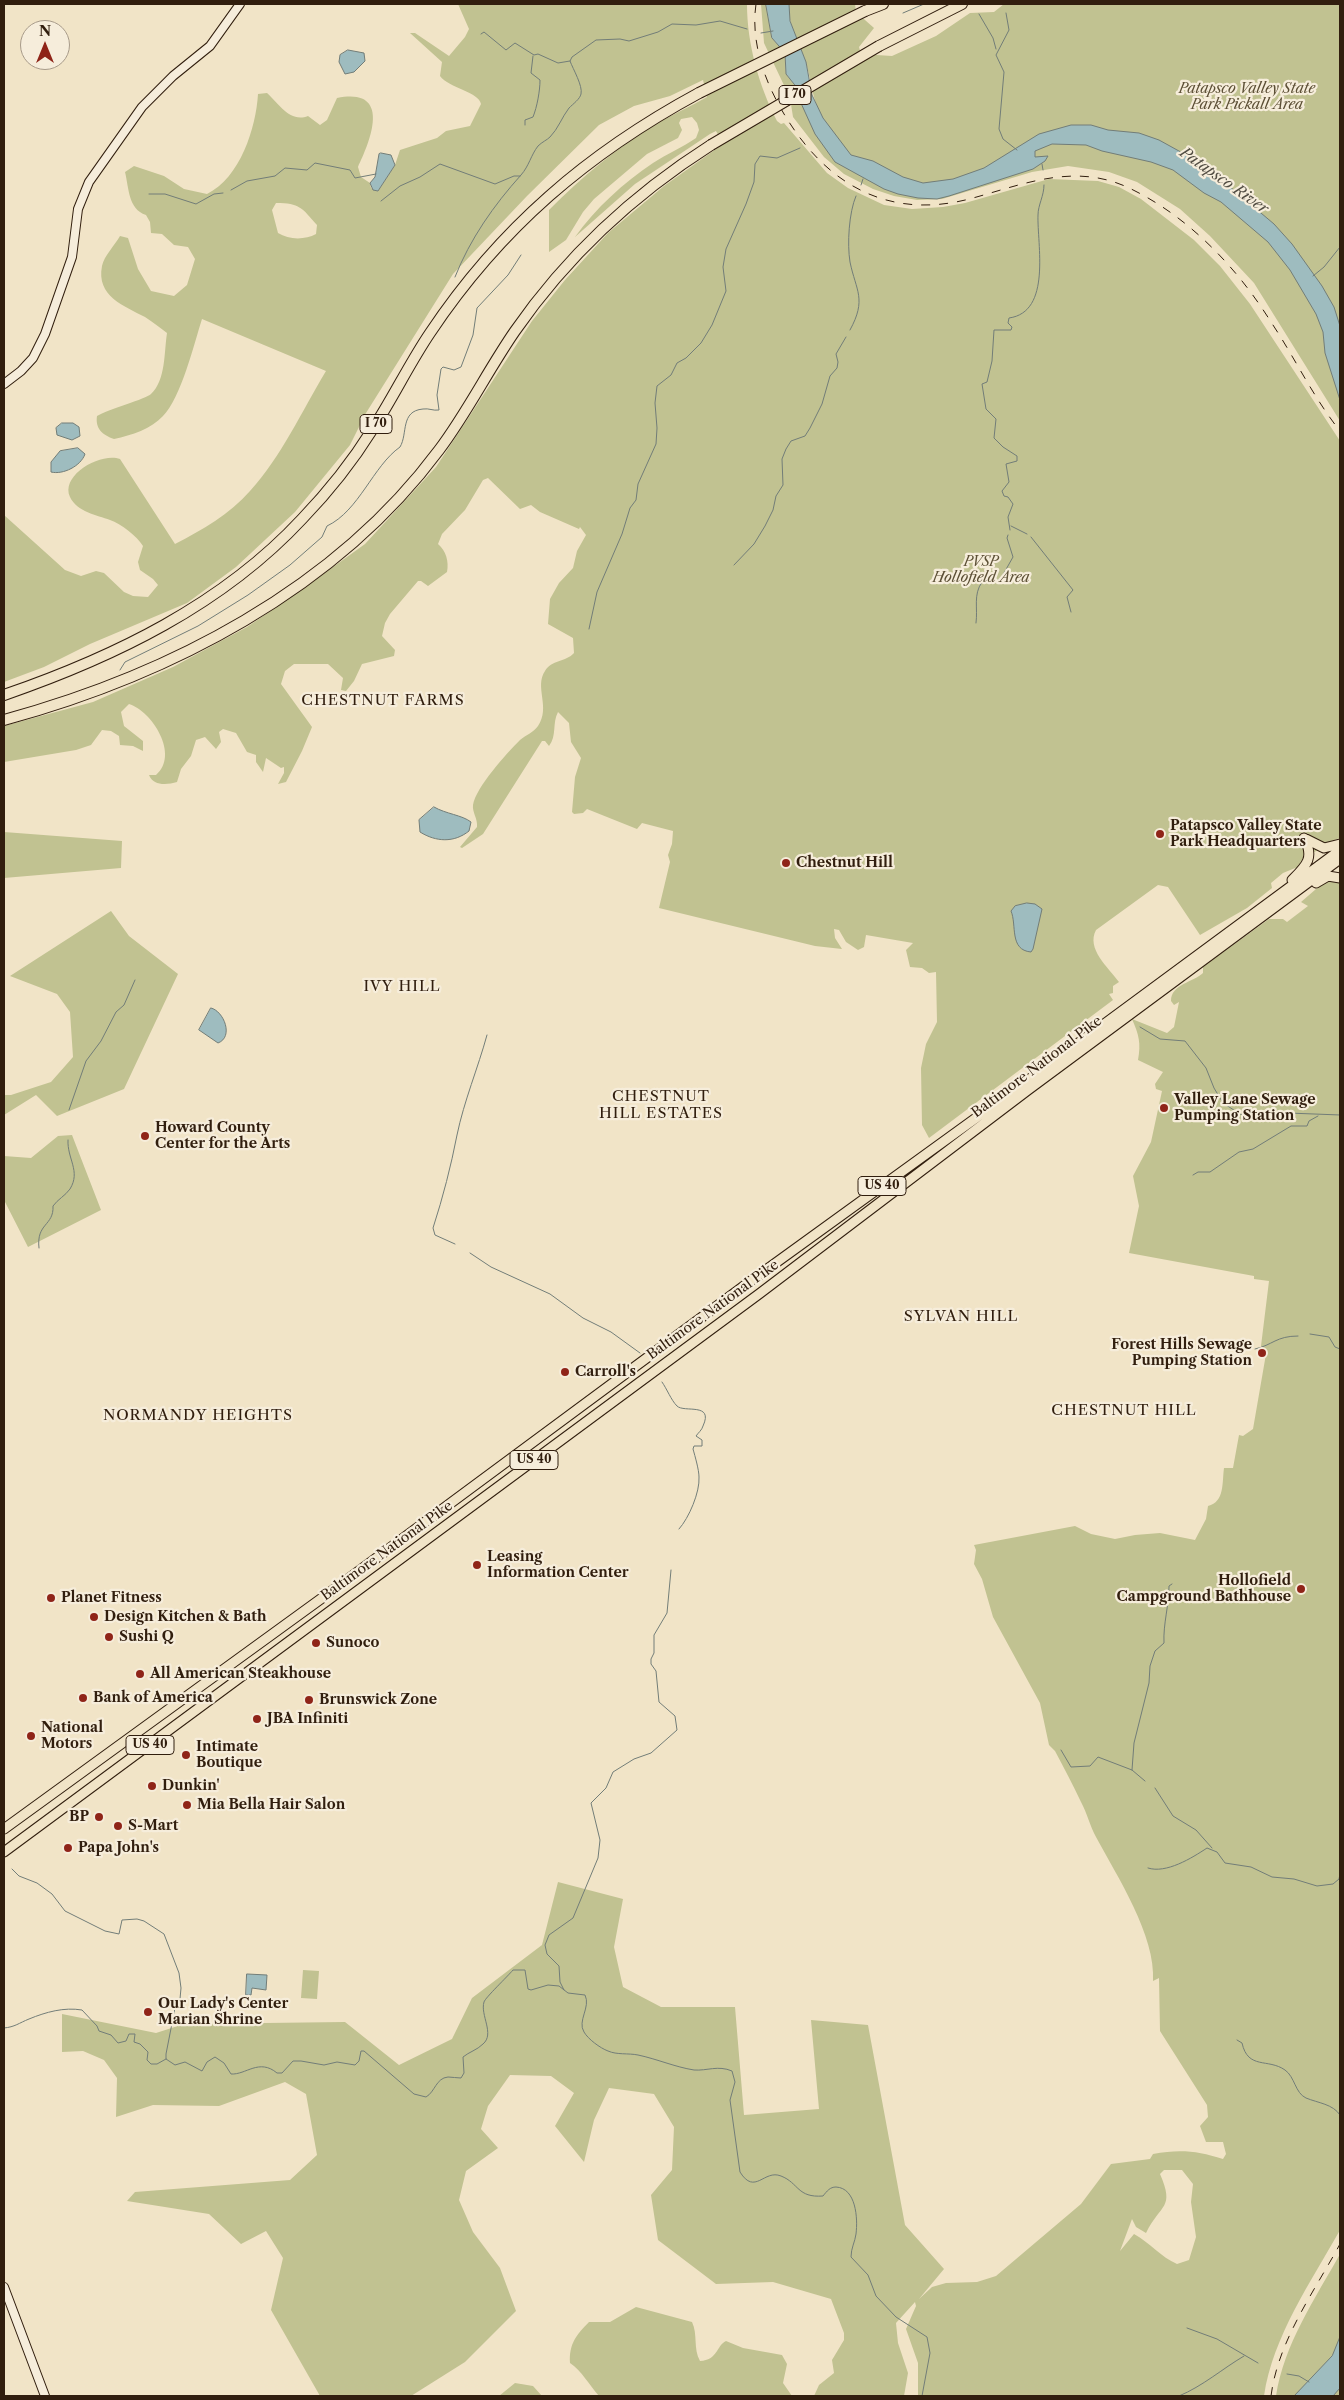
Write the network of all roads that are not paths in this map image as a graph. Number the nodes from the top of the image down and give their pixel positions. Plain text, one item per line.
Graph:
1 (240, 4) edge
2 (882, 4) edge
3 (962, 4) edge
4 (4, 384) edge
5 (4, 695) edge
6 (4, 720) edge
7 (1340, 844) edge
8 (1340, 850) edge
9 (1340, 859) edge
10 (1340, 878) edge
11 (1271, 902) junction
12 (1281, 902) junction
13 (4, 1829) edge
14 (4, 1852) edge
15 (4, 2287) edge
16 (36, 2377) junction
17 (39, 2396) edge
18 (45, 2396) edge

1 - 4 street
2 - 5 highway, I 70, bridge
3 - 6 highway, I 70, bridge
7 - 11 main road
8 - 11 main road, Baltimore National Pike / US 40
9 - 12 main road, Baltimore National Pike / US 40
10 - 12 main road
11 - 13 main road, Baltimore National Pike / US 40
12 - 14 main road, Baltimore National Pike / US 40
15 - 16 street
16 - 17 street
16 - 18 street

